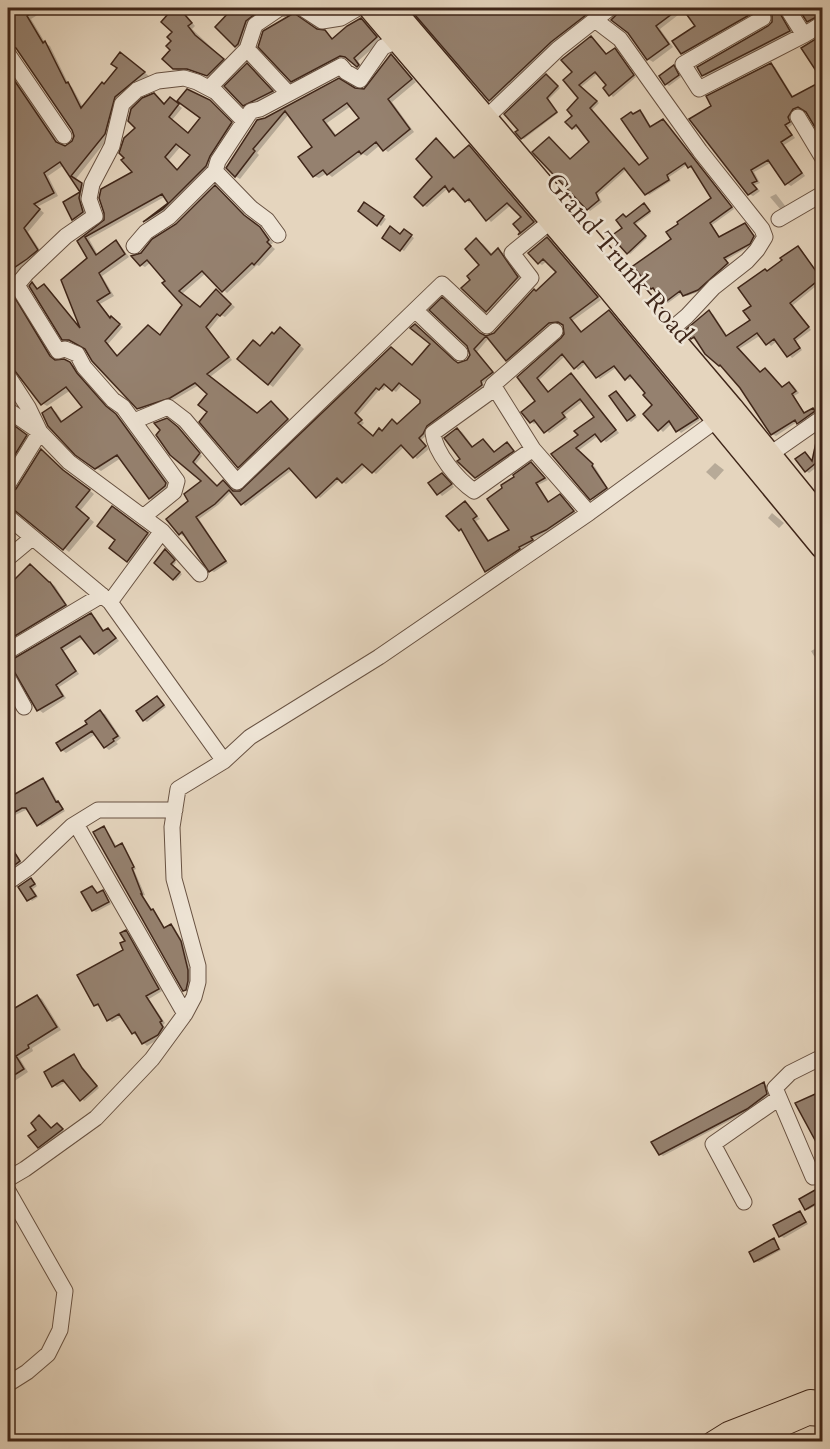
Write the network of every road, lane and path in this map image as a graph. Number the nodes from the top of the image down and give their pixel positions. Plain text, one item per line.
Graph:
1 (285, 8) edge
2 (302, 8) edge
3 (358, 8) edge
4 (370, 8) edge
5 (392, 8) edge
6 (610, 8) edge
7 (787, 8) edge
8 (763, 18) dead end
9 (595, 20) junction
10 (822, 24) edge
11 (804, 35) junction
12 (404, 46) junction
13 (248, 49) junction
14 (8, 54) edge
15 (209, 88) junction
16 (288, 93) junction
17 (798, 117) dead end
18 (486, 118) junction
19 (244, 121) junction
20 (64, 136) dead end
21 (822, 157) edge
22 (215, 171) junction
23 (822, 194) edge
24 (779, 219) dead end
25 (551, 221) junction
26 (278, 235) dead end
27 (134, 246) dead end
28 (415, 310) junction
29 (555, 331) dead end
30 (667, 333) junction
31 (460, 353) dead end
32 (8, 376) edge
33 (494, 385) junction
34 (8, 410) edge
35 (724, 414) junction
36 (822, 418) edge
37 (134, 421) junction
38 (40, 432) junction
39 (533, 449) junction
40 (769, 455) junction
41 (8, 484) edge
42 (589, 513) junction
43 (821, 513) edge
44 (8, 517) edge
45 (143, 517) junction
46 (162, 531) junction
47 (32, 538) junction
48 (822, 547) edge
49 (8, 558) edge
50 (200, 574) dead end
51 (106, 598) junction
52 (8, 651) edge
53 (8, 678) edge
54 (24, 707) dead end
55 (224, 761) junction
56 (174, 810) junction
57 (76, 824) junction
58 (8, 882) edge
59 (184, 1014) junction
60 (822, 1057) edge
61 (779, 1098) junction
62 (813, 1177) dead end
63 (8, 1179) edge
64 (8, 1191) edge
65 (744, 1202) dead end
66 (8, 1384) edge
67 (822, 1401) edge
68 (822, 1416) edge
69 (712, 1442) edge
70 (746, 1442) edge

1 - 13 street
2 - 3 street
4 - 12 highway, Grand Trunk Road
5 - 18 highway, Grand Trunk Road
6 - 9 street
7 - 11 street
8 - 11 street
9 - 18 street
9 - 30 street
10 - 11 street
12 - 16 street
12 - 25 highway, Grand Trunk Road
13 - 15 street
13 - 16 street
14 - 20 street
15 - 19 street
15 - 37 street
16 - 19 street
17 - 21 street
18 - 30 highway, Grand Trunk Road
19 - 22 street
22 - 26 street
22 - 27 street
23 - 24 street
25 - 28 street
25 - 35 highway, Grand Trunk Road
28 - 31 street
28 - 37 street
29 - 33 street
30 - 35 highway, Grand Trunk Road
32 - 38 street
33 - 39 street
33 - 39 street
34 - 38 street
35 - 40 highway, Grand Trunk Road
35 - 42 street
35 - 48 highway, Grand Trunk Road
36 - 40 street
37 - 45 street
38 - 41 street
38 - 45 street
39 - 42 street
40 - 43 highway, Grand Trunk Road
42 - 55 street
44 - 47 street
45 - 46 street
46 - 50 street
46 - 51 street
47 - 49 street
47 - 51 street
51 - 52 street
51 - 55 street
53 - 54 street
55 - 56 street
56 - 57 street
56 - 59 street
57 - 58 street
57 - 59 street
59 - 63 street
60 - 61 street
61 - 62 street
61 - 65 street
64 - 66 street
67 - 69 main road
68 - 70 main road

